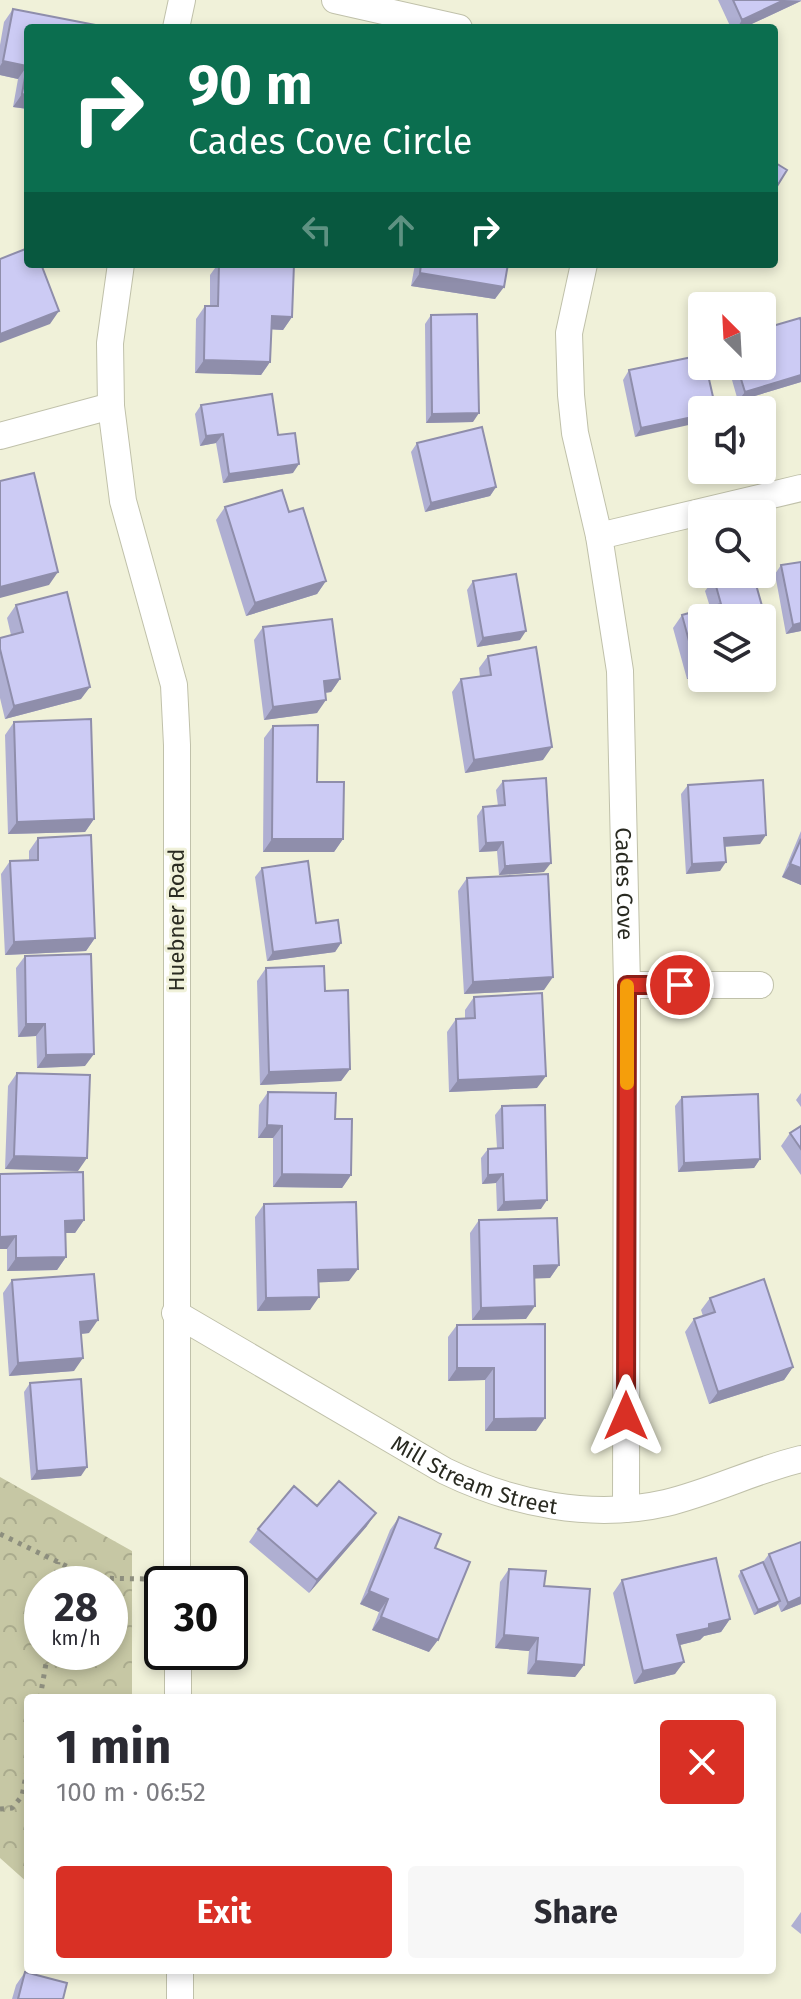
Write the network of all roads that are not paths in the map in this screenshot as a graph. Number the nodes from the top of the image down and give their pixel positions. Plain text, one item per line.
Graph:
1 (182, 0) edge
2 (335, 0) edge
3 (177, 24) edge
4 (441, 24) edge
5 (120, 268) edge
6 (583, 268) edge
7 (111, 406) junction
8 (0, 436) edge
9 (801, 488) edge
10 (599, 536) junction
11 (627, 985) junction
12 (760, 985) dead end
13 (175, 1313) junction
14 (801, 1459) edge
15 (626, 1509) junction
16 (177, 1566) edge
17 (178, 1670) edge
18 (178, 1694) edge
19 (180, 1974) edge
20 (180, 1999) edge

1 - 3 street
2 - 4 street
5 - 7 street, Huebner Road
6 - 10 street, Cades Cove
7 - 8 street
7 - 13 street, Huebner Road
9 - 10 street
10 - 11 street, Cades Cove
11 - 12 street
11 - 15 street, Cades Cove
13 - 15 street, Mill Stream Street
13 - 16 street, Huebner Road
14 - 15 street, Mill Stream Street
17 - 18 street
19 - 20 street

